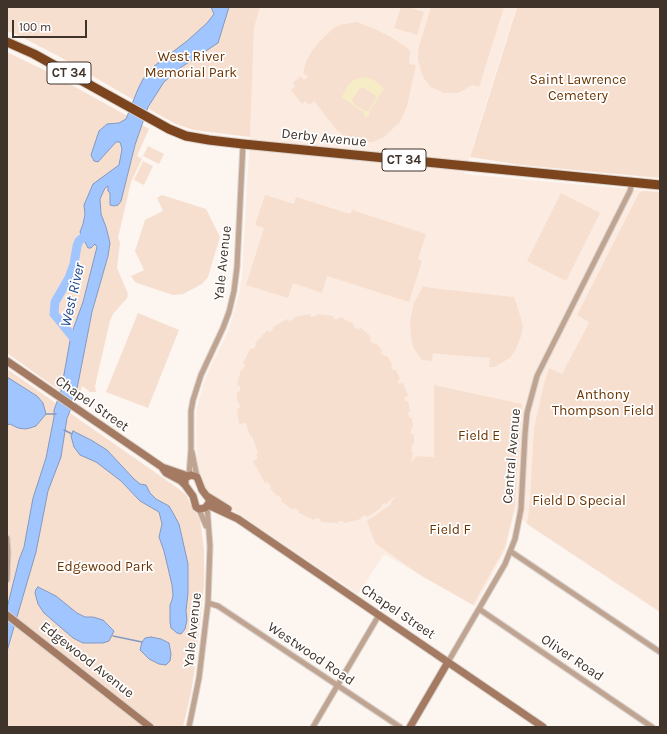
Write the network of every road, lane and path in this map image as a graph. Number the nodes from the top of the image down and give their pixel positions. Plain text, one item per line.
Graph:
1 (7, 42) edge
2 (243, 144) junction
3 (632, 182) junction
4 (660, 185) edge
5 (7, 361) edge
6 (191, 449) junction
7 (162, 467) junction
8 (188, 476) junction
9 (197, 477) junction
10 (185, 485) junction
11 (207, 496) junction
12 (208, 506) junction
13 (199, 509) junction
14 (238, 519) junction
15 (209, 534) junction
16 (7, 538) edge
17 (510, 551) junction
18 (7, 580) edge
19 (208, 603) junction
20 (479, 609) junction
21 (7, 614) edge
22 (379, 615) junction
23 (660, 652) edge
24 (448, 662) junction
25 (337, 686) junction
26 (150, 727) edge
27 (189, 727) edge
28 (313, 727) edge
29 (400, 727) edge
30 (410, 727) edge
31 (543, 727) edge
32 (652, 727) edge

1 - 2 highway, Derby Avenue / CT 34
2 - 3 highway, Derby Avenue / CT 34
2 - 6 street, Yale Avenue
3 - 4 highway, Derby Avenue / CT 34
3 - 17 street, Central Avenue
5 - 7 street, Chapel Street
6 - 8 street, Yale Avenue
6 - 9 street, Yale Avenue
7 - 8 street, Chapel Street
7 - 10 street, Chapel Street
8 - 9 street, Chapel Street
8 - 10 street
9 - 11 street
10 - 13 street
11 - 12 street
11 - 14 street, Chapel Street
12 - 13 street
12 - 14 street, Chapel Street
12 - 15 street, Yale Avenue
13 - 15 street, Yale Avenue
14 - 22 street, Chapel Street
15 - 19 street, Yale Avenue
16 - 18 street
17 - 20 street, Central Avenue
17 - 23 street
19 - 25 street, Westwood Road
19 - 27 street, Yale Avenue
20 - 24 street, Central Avenue
20 - 32 street, Oliver Road
21 - 26 street, Edgewood Avenue
22 - 24 street, Chapel Street
22 - 25 street
24 - 30 street, Central Avenue
24 - 31 street, Chapel Street
25 - 28 street
25 - 29 street, Westwood Road

